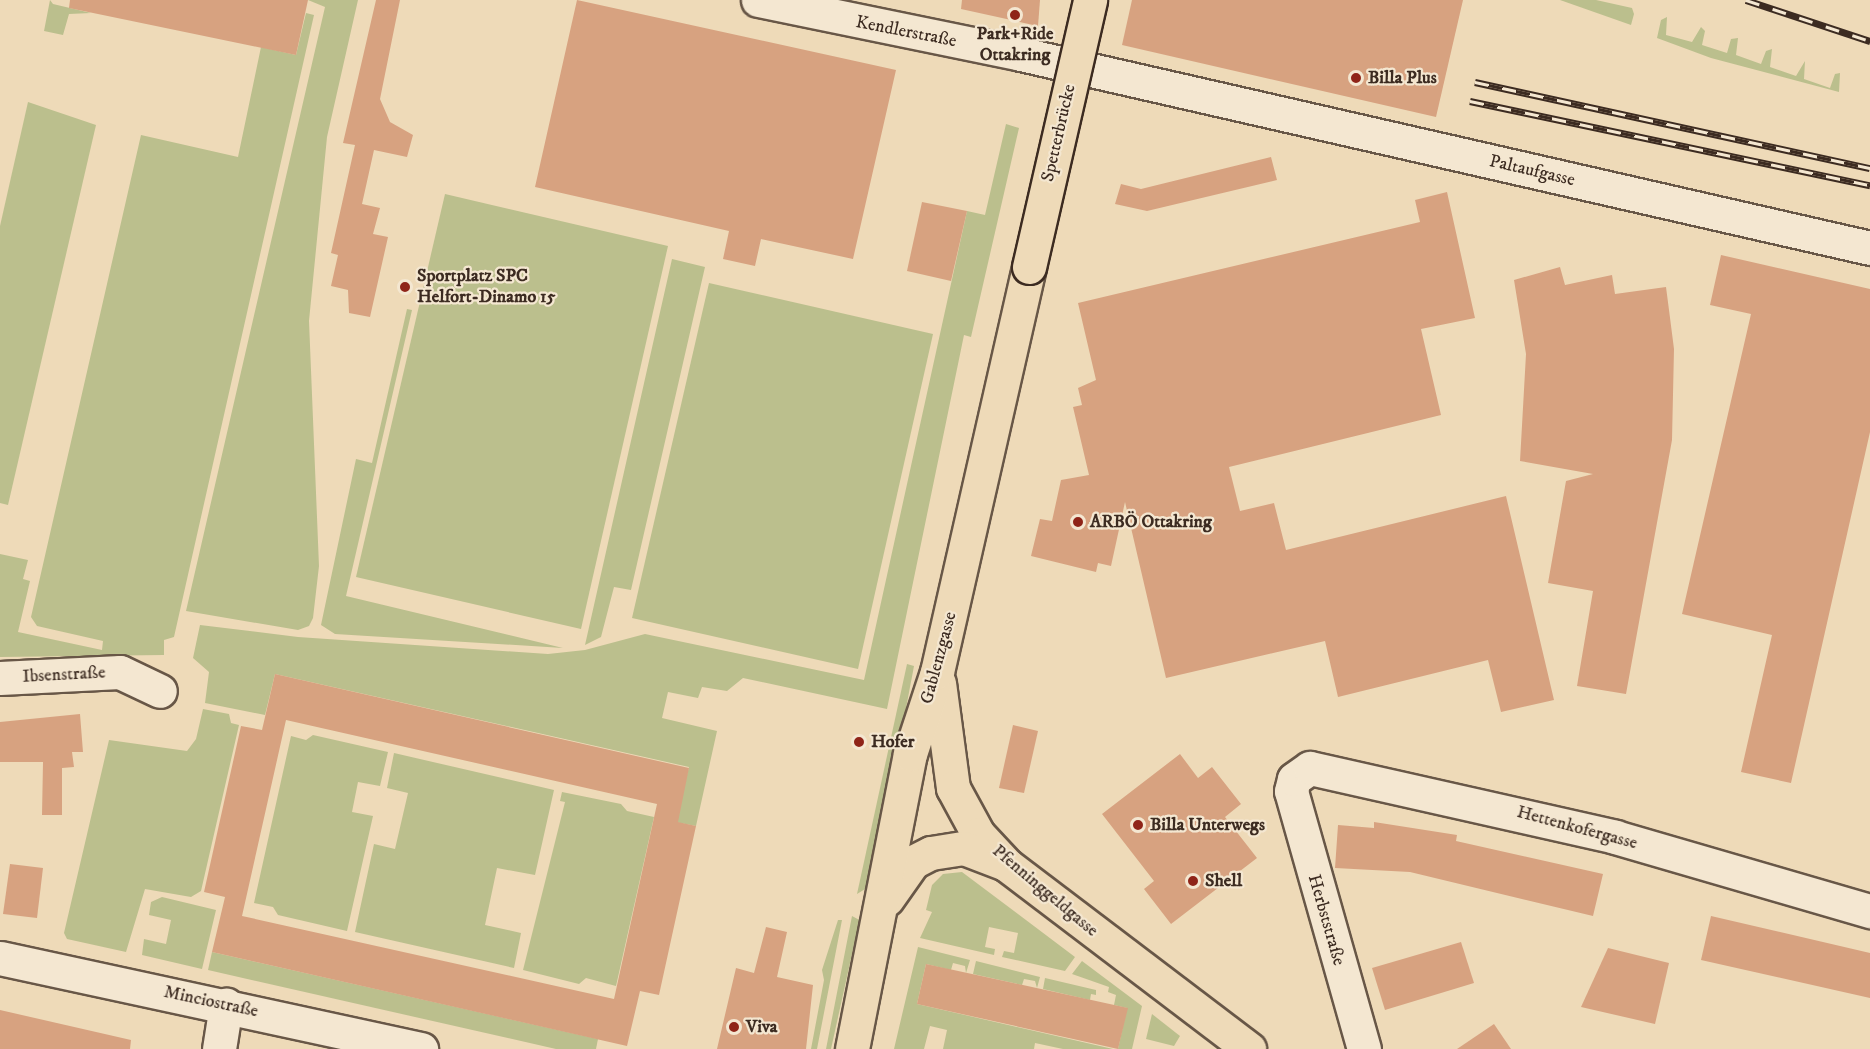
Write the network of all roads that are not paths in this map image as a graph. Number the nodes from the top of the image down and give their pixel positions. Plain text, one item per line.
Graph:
1 (758, 0) edge
2 (1090, 0) edge
3 (1195, 94) joint
4 (1870, 248) edge
5 (1029, 267) joint
6 (937, 672) junction
7 (0, 678) edge
8 (160, 691) dead end
9 (1291, 791) joint
10 (1007, 865) junction
11 (881, 907) junction
12 (1870, 911) edge
13 (0, 958) edge
14 (226, 1005) junction
15 (219, 1049) edge
16 (422, 1049) edge
17 (852, 1049) edge
18 (1249, 1049) edge
19 (1364, 1049) edge

1 - 3 street, Kendlerstraße
2 - 5 main road, Spetterbrücke, bridge
3 - 4 street, Paltaufgasse
5 - 6 main road, Gablenzgasse
6 - 10 main road, Pfenninggeldgasse
6 - 11 main road, Gablenzgasse
7 - 8 street, Ibsenstraße
9 - 12 street, Hettenkofergasse
9 - 19 street, Herbststraße
10 - 11 main road
10 - 18 main road, Pfenninggeldgasse
11 - 17 main road, Gablenzgasse
13 - 14 street, Minciostraße
14 - 15 street
14 - 16 street, Minciostraße

